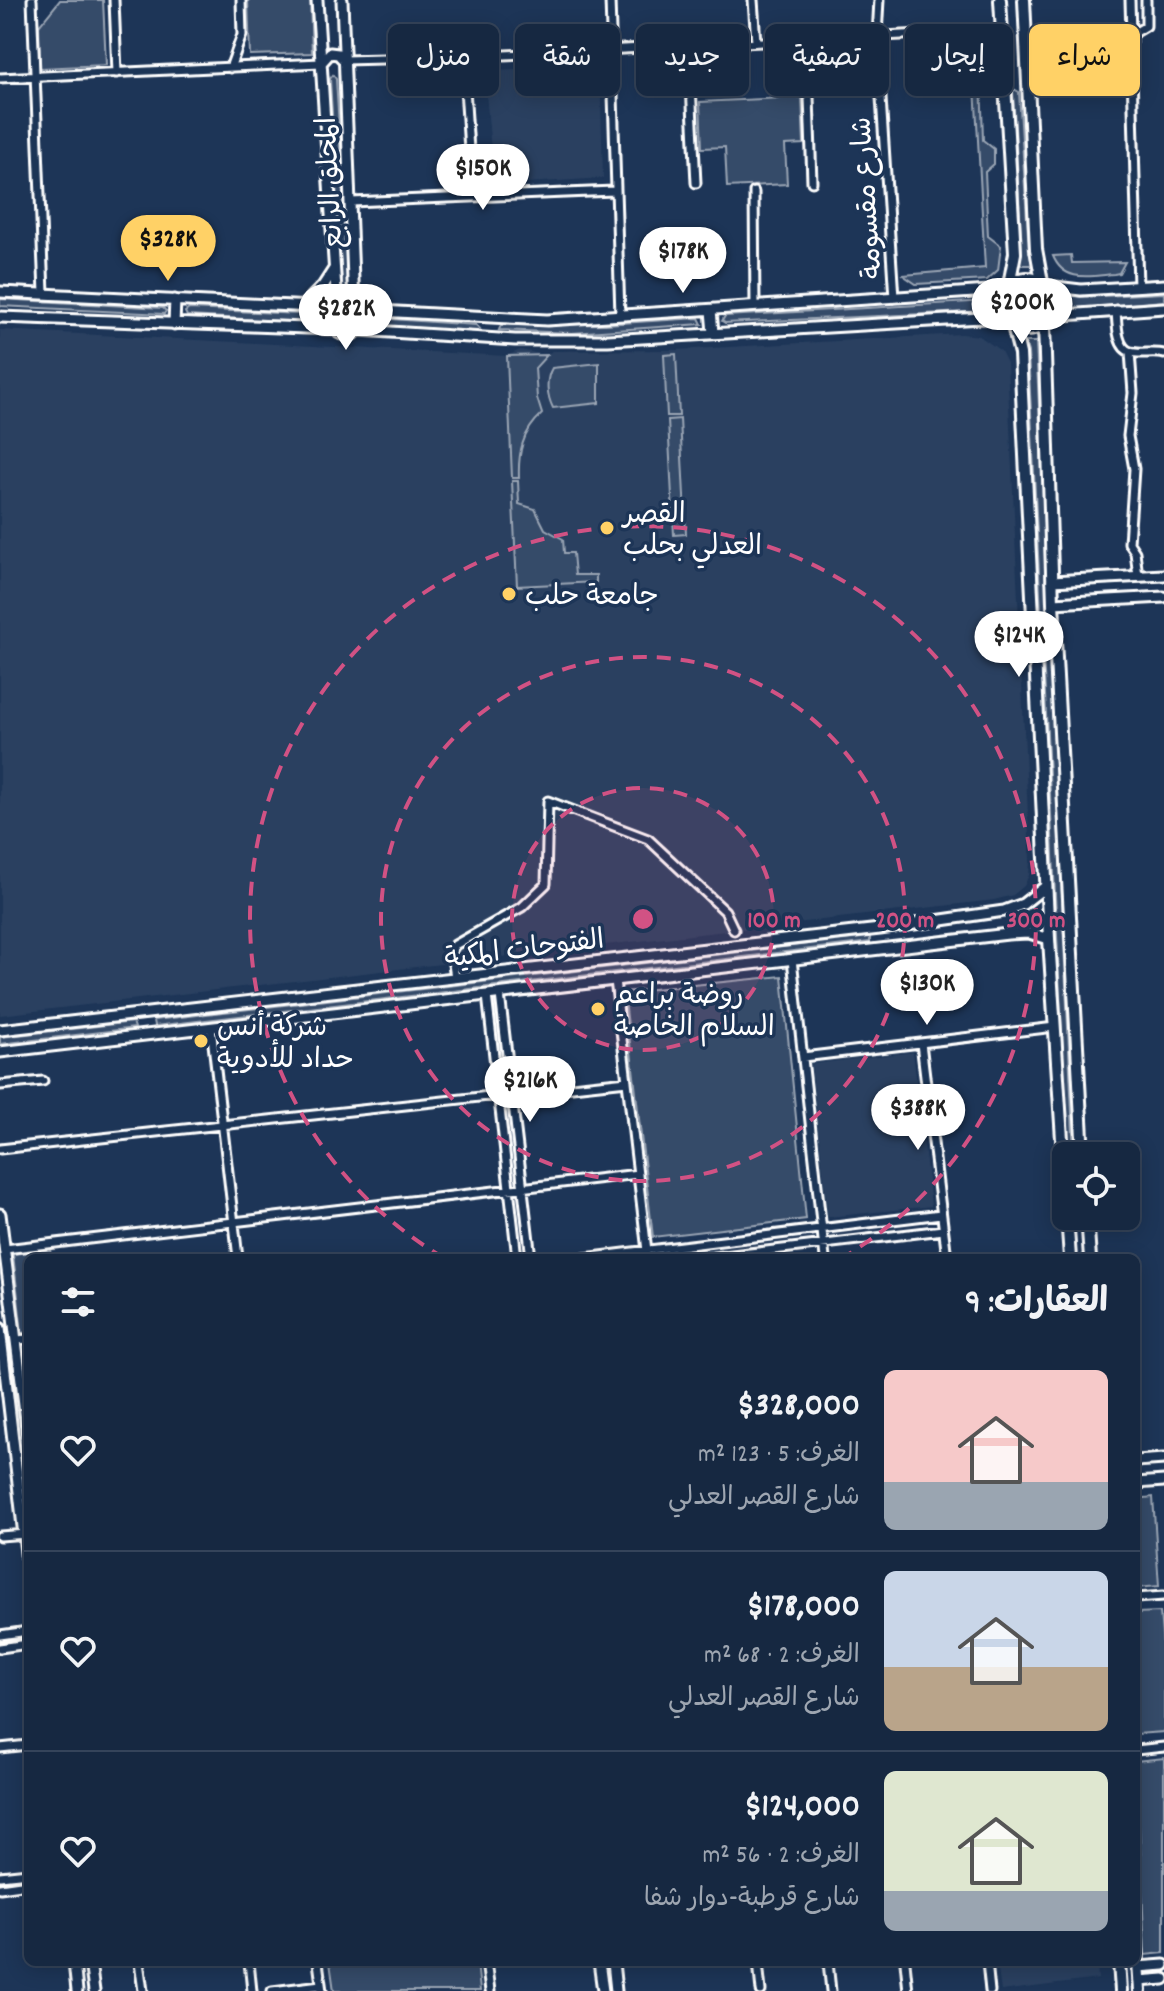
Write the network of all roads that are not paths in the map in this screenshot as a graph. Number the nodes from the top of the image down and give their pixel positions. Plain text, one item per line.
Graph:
1 (32, 0) edge
2 (114, 0) edge
3 (241, 0) edge
4 (317, 0) edge
5 (342, 0) edge
6 (610, 0) edge
7 (753, 0) edge
8 (879, 0) edge
9 (1000, 0) edge
10 (1024, 0) edge
11 (1130, 0) edge
12 (1146, 0) edge
13 (611, 24) edge
14 (878, 24) edge
15 (1002, 24) edge
16 (1131, 24) edge
17 (1140, 30) edge
18 (749, 42) edge
19 (756, 42) junction
20 (765, 42) edge
21 (388, 59) edge
22 (344, 60) junction
23 (321, 63) junction
24 (230, 68) junction
25 (117, 73) junction
26 (35, 76) junction
27 (0, 78) edge
28 (1026, 78) junction
29 (1013, 79) edge
30 (466, 96) edge
31 (613, 96) edge
32 (692, 96) edge
33 (809, 96) edge
34 (881, 96) edge
35 (1006, 96) edge
36 (1133, 96) edge
37 (812, 182) dead end
38 (696, 183) dead end
39 (614, 191) junction
40 (754, 192) dead end
41 (472, 197) junction
42 (351, 202) junction
43 (334, 269) junction
44 (1044, 284) junction
45 (1164, 285) edge
46 (1007, 287) junction
47 (1138, 287) junction
48 (0, 292) edge
49 (44, 293) junction
50 (894, 298) junction
51 (175, 300) junction
52 (755, 306) junction
53 (302, 307) junction
54 (336, 307) junction
55 (357, 307) junction
56 (1164, 308) edge
57 (711, 310) junction
58 (1116, 310) junction
59 (620, 315) junction
60 (0, 317) edge
61 (490, 318) junction
62 (1047, 320) junction
63 (1009, 322) junction
64 (174, 324) junction
65 (333, 329) junction
66 (359, 330) junction
67 (713, 333) junction
68 (489, 338) junction
69 (1130, 352) junction
70 (1164, 354) edge
71 (1164, 575) edge
72 (1138, 576) junction
73 (1052, 581) junction
74 (1164, 597) edge
75 (1053, 603) junction
76 (1046, 886) junction
77 (880, 929) junction
78 (734, 930) dead end
79 (1049, 939) junction
80 (883, 949) junction
81 (792, 959) junction
82 (455, 977) junction
83 (615, 980) junction
84 (500, 994) junction
85 (487, 995) junction
86 (145, 1013) junction
87 (211, 1027) junction
88 (1055, 1027) junction
89 (0, 1030) edge
90 (147, 1035) junction
91 (921, 1043) junction
92 (0, 1052) edge
93 (1075, 1056) junction
94 (803, 1057) junction
95 (1057, 1058) junction
96 (43, 1081) dead end
97 (627, 1081) junction
98 (0, 1085) edge
99 (511, 1093) junction
100 (498, 1095) junction
101 (223, 1125) junction
102 (1062, 1142) edge
103 (1082, 1142) edge
104 (0, 1149) edge
105 (638, 1174) junction
106 (522, 1188) junction
107 (509, 1189) junction
108 (0, 1214) edge
109 (941, 1214) junction
110 (234, 1222) junction
111 (822, 1228) junction
112 (943, 1230) junction
113 (1068, 1230) edge
114 (1088, 1230) edge
115 (824, 1244) junction
116 (5, 1249) junction
117 (647, 1251) junction
118 (238, 1254) edge
119 (517, 1254) edge
120 (530, 1254) edge
121 (620, 1254) edge
122 (740, 1254) edge
123 (825, 1254) edge
124 (946, 1254) edge
125 (1069, 1254) edge
126 (1090, 1254) edge
127 (0, 1328) edge
128 (24, 1339) edge
129 (17, 1340) junction
130 (4, 1397) edge
131 (24, 1401) edge
132 (1164, 1459) edge
133 (1140, 1461) edge
134 (1164, 1481) edge
135 (1140, 1483) edge
136 (24, 1522) edge
137 (24, 1534) edge
138 (0, 1536) edge
139 (1164, 1596) edge
140 (1140, 1598) edge
141 (24, 1632) edge
142 (0, 1635) edge
143 (24, 1645) edge
144 (0, 1648) edge
145 (24, 1745) edge
146 (1164, 1747) edge
147 (0, 1748) edge
148 (1140, 1750) edge
149 (24, 1873) edge
150 (0, 1876) edge
151 (24, 1885) edge
152 (0, 1888) edge
153 (1164, 1965) edge
154 (74, 1966) edge
155 (91, 1966) edge
156 (140, 1966) edge
157 (249, 1966) edge
158 (318, 1966) edge
159 (487, 1966) edge
160 (600, 1966) edge
161 (613, 1966) edge
162 (758, 1966) edge
163 (828, 1966) edge
164 (905, 1966) edge
165 (987, 1966) edge
166 (1119, 1966) edge
167 (1138, 1967) joint
168 (1164, 1979) edge
169 (1139, 1986) edge
170 (321, 1988) edge
171 (77, 1991) edge
172 (94, 1991) edge
173 (143, 1991) edge
174 (252, 1991) edge
175 (272, 1991) edge
176 (490, 1991) edge
177 (603, 1991) edge
178 (616, 1991) edge
179 (761, 1991) edge
180 (831, 1991) edge
181 (908, 1991) edge
182 (990, 1991) edge
183 (1121, 1991) edge

1 - 26 street
2 - 25 street
3 - 24 street
4 - 23 street, المحلق الرابع
5 - 22 street, المحلق الرابع
6 - 13 street
7 - 19 street
8 - 14 street, شارع مقسومة
9 - 15 main road
10 - 28 main road
11 - 16 street
12 - 17 street
18 - 19 street
19 - 20 street
21 - 22 street
22 - 23 street
22 - 23 street
22 - 42 street, المحلق الرابع
23 - 24 street
23 - 43 street, المحلق الرابع
24 - 25 street
25 - 26 street
26 - 27 street
26 - 49 street
28 - 29 main road
28 - 44 main road
30 - 41 street
31 - 39 street
32 - 38 street
33 - 37 street
34 - 50 street, شارع مقسومة
35 - 46 main road
36 - 47 street
39 - 41 street
39 - 59 street
40 - 52 street
41 - 42 street
42 - 55 street, المحلق الرابع
43 - 53 street
43 - 54 street, المحلق الرابع
44 - 46 main road
44 - 47 street
44 - 62 main road
45 - 47 street
46 - 50 street
46 - 63 main road
48 - 49 street
49 - 51 street
50 - 52 street
51 - 53 street
51 - 64 street
52 - 57 street
53 - 54 street
54 - 55 street
54 - 65 street
55 - 61 street
55 - 66 street
56 - 58 street
57 - 59 street
57 - 67 street
58 - 62 street
58 - 69 street
59 - 61 street
60 - 64 street
61 - 68 street
62 - 63 main road
62 - 73 main road
63 - 67 street
63 - 76 main road
64 - 65 street
65 - 66 street
66 - 68 street
67 - 68 street
69 - 70 street
69 - 72 street
71 - 72 street
72 - 73 street
73 - 75 main road
74 - 75 street
75 - 93 main road
76 - 77 street, الفتوحات المكية
76 - 79 main road
77 - 80 street
77 - 82 street, الفتوحات المكية
78 - 82 street
79 - 80 street
79 - 88 main road
80 - 81 street
81 - 83 street
81 - 94 street
82 - 86 street, الفتوحات المكية
83 - 84 street
83 - 97 street
84 - 85 street
84 - 99 street
85 - 87 street
85 - 100 street
86 - 89 street, الفتوحات المكية
86 - 90 street
87 - 90 street
87 - 101 street
88 - 91 street
88 - 95 main road
90 - 92 street
91 - 94 street
91 - 109 street
93 - 95 main road
93 - 103 main road
94 - 111 street
95 - 102 main road
96 - 98 street
97 - 99 street
97 - 105 street
99 - 100 street
99 - 106 street
100 - 101 street
100 - 107 street
101 - 104 street
101 - 110 street
105 - 106 street
105 - 117 street
106 - 107 street
106 - 120 street
107 - 110 street
107 - 119 street
108 - 116 street
109 - 111 street
109 - 112 street
110 - 116 street
110 - 118 street
111 - 115 street
111 - 117 street
112 - 115 street
112 - 124 street
113 - 125 main road
114 - 126 main road
115 - 122 street
115 - 123 street
116 - 129 street
117 - 121 street
127 - 130 street
128 - 129 street
129 - 131 street
130 - 136 street
132 - 133 street
134 - 135 street
137 - 138 street
139 - 140 street
141 - 142 street
143 - 144 street
145 - 147 street
146 - 148 street
149 - 150 street
151 - 152 street
153 - 167 street
154 - 171 street
155 - 172 street
156 - 173 street
157 - 174 street
158 - 170 street
159 - 176 street
160 - 177 street
161 - 178 street
162 - 179 street
163 - 180 street
164 - 181 street
165 - 182 street
166 - 183 main road
167 - 169 main road
168 - 169 street
170 - 175 street

